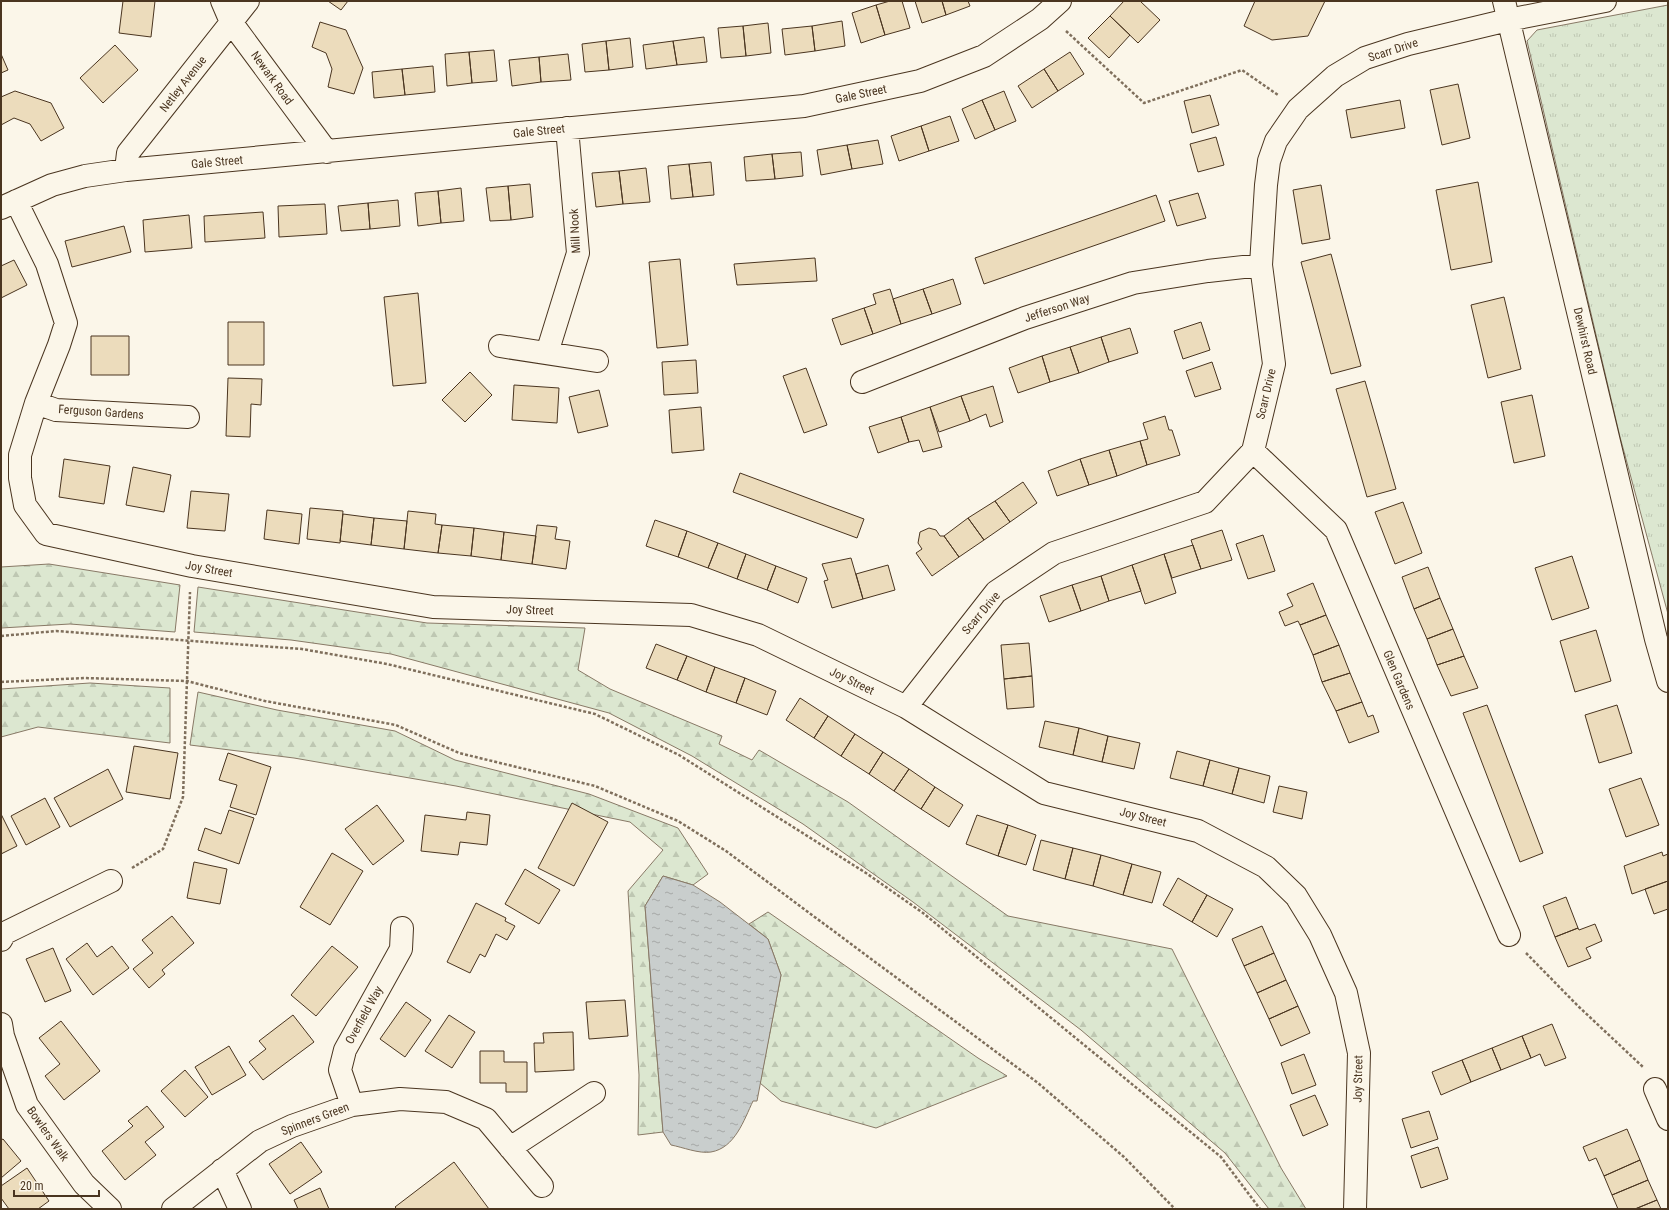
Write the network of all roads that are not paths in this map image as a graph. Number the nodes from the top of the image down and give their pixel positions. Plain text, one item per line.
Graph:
1 (222, 1) edge
2 (248, 1) edge
3 (1605, 1) edge
4 (1053, 7) edge
5 (1506, 10) edge
6 (231, 22) junction
7 (567, 128) junction
8 (327, 152) junction
9 (126, 170) junction
10 (8, 205) edge
11 (1261, 265) junction
12 (500, 346) dead end
13 (547, 353) junction
14 (597, 362) dead end
15 (862, 382) dead end
16 (36, 403) junction
17 (188, 417) dead end
18 (1253, 451) junction
19 (1668, 681) edge
20 (906, 707) junction
21 (111, 881) road end
22 (402, 928) dead end
23 (1509, 935) road end
24 (1, 940) edge
25 (1, 1024) edge
26 (1655, 1089) road end
27 (594, 1093) dead end
28 (352, 1105) junction
29 (1668, 1119) edge
30 (510, 1148) junction
31 (222, 1170) junction
32 (542, 1186) dead end
33 (110, 1209) edge
34 (174, 1209) edge
35 (240, 1209) edge
36 (1355, 1209) edge

1 - 6 street, Newark Road
2 - 6 street, Netley Avenue
3 - 5 street, Scarr Drive
4 - 7 street, Gale Street
5 - 11 street, Scarr Drive
5 - 19 street, Dewhirst Road
6 - 8 street, Newark Road
6 - 9 street, Netley Avenue
7 - 8 street, Gale Street
7 - 13 street, Mill Nook
8 - 9 street, Gale Street
9 - 10 street, Gale Street
10 - 16 street
11 - 15 street, Jefferson Way
11 - 18 street, Scarr Drive
12 - 13 street
13 - 14 street
16 - 17 street, Ferguson Gardens
16 - 20 street, Joy Street
18 - 20 street, Scarr Drive
18 - 23 street, Glen Gardens
20 - 36 street, Joy Street
21 - 24 street
22 - 28 street, Overfield Way
25 - 33 street, Bowlers Walk
26 - 29 street
27 - 30 street
28 - 30 street, Spinners Green
28 - 31 street, Spinners Green
30 - 32 street, Spinners Green
31 - 34 street, Spinners Green
31 - 35 street

